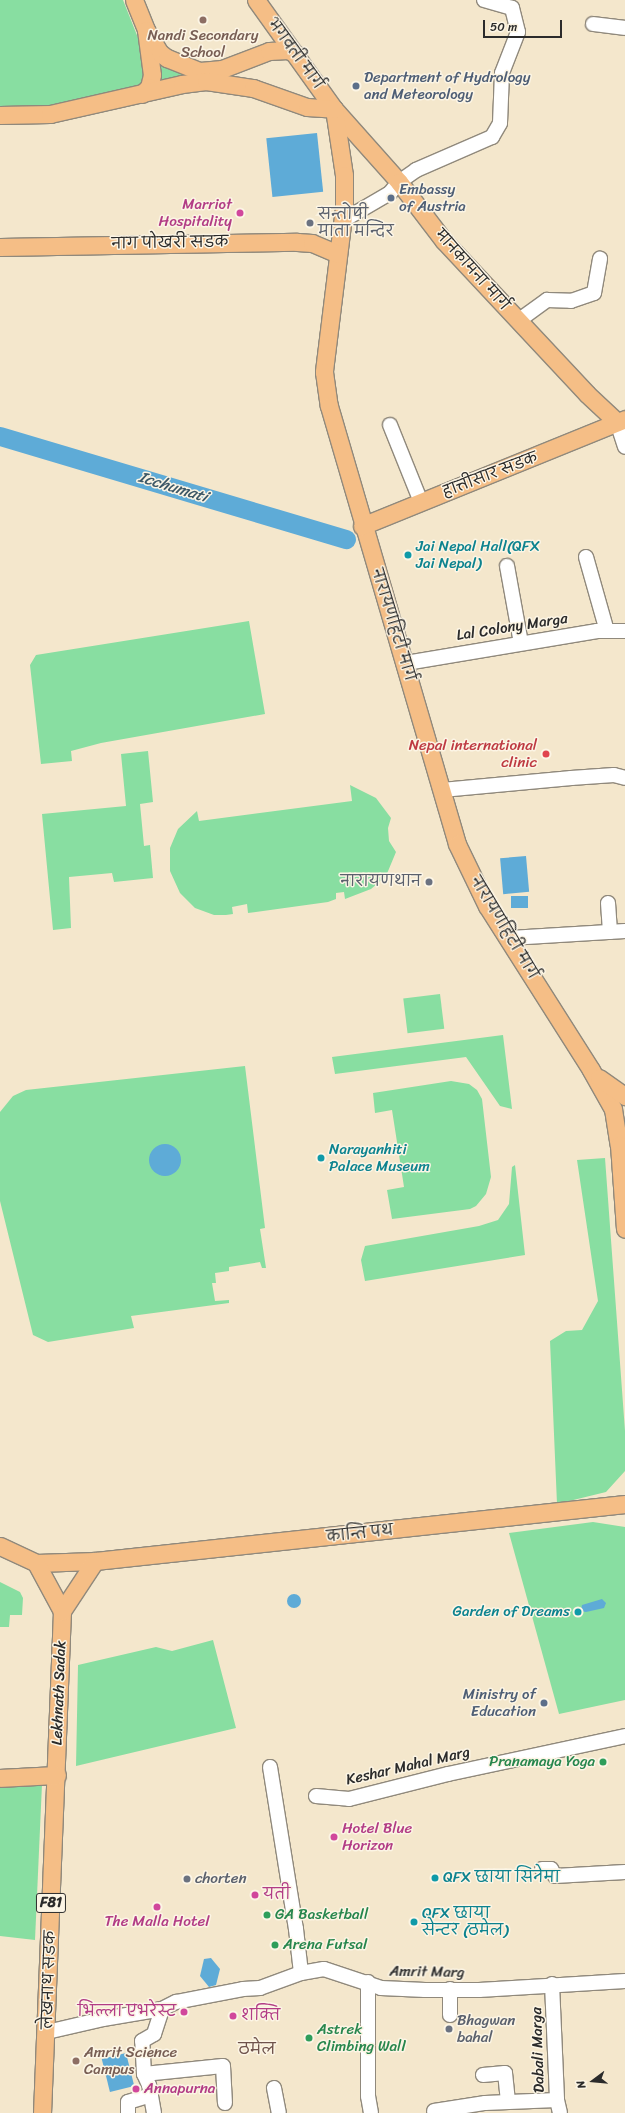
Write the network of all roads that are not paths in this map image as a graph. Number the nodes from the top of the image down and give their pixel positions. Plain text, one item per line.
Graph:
1 (134, 0) edge
2 (256, 0) edge
3 (484, 0) edge
4 (593, 24) dead end
5 (625, 28) edge
6 (146, 30) junction
7 (296, 54) junction
8 (212, 77) junction
9 (142, 94) junction
10 (334, 109) junction
11 (0, 114) edge
12 (399, 182) junction
13 (342, 221) junction
14 (0, 247) edge
15 (338, 254) junction
16 (600, 259) dead end
17 (518, 321) junction
18 (621, 421) edge
19 (390, 425) dead end
20 (625, 447) edge
21 (421, 502) junction
22 (362, 526) junction
23 (586, 557) dead end
24 (507, 566) dead end
25 (625, 630) edge
26 (607, 631) junction
27 (522, 643) junction
28 (406, 663) junction
29 (625, 778) edge
30 (442, 790) junction
31 (608, 903) dead end
32 (625, 931) edge
33 (610, 932) junction
34 (510, 938) junction
35 (594, 1074) junction
36 (625, 1096) edge
37 (620, 1116) edge
38 (625, 1143) edge
39 (621, 1168) junction
40 (624, 1200) edge
41 (625, 1229) edge
42 (625, 1504) edge
43 (0, 1546) edge
44 (95, 1561) junction
45 (36, 1562) junction
46 (62, 1611) junction
47 (625, 1736) edge
48 (270, 1766) dead end
49 (57, 1775) junction
50 (0, 1778) edge
51 (316, 1796) dead end
52 (542, 1869) dead end
53 (625, 1872) edge
54 (301, 1973) junction
55 (625, 1981) edge
56 (368, 1982) junction
57 (552, 1984) junction
58 (450, 1989) junction
59 (162, 2009) junction
60 (450, 2015) dead end
61 (47, 2032) junction
62 (144, 2074) junction
63 (483, 2075) dead end
64 (274, 2088) dead end
65 (151, 2095) junction
66 (508, 2102) junction
67 (225, 2103) dead end
68 (558, 2106) edge
69 (433, 2112) edge
70 (42, 2113) edge
71 (128, 2113) edge
72 (154, 2113) edge
73 (279, 2113) edge
74 (371, 2113) edge

1 - 6 main road
2 - 7 main road, भगवती मार्ग
3 - 12 street
4 - 5 street
6 - 8 main road
6 - 9 main road
7 - 8 main road
7 - 10 main road, भगवती मार्ग
8 - 9 main road
8 - 10 main road
9 - 11 main road
10 - 12 main road, मानकामना मार्ग
10 - 13 main road, नारायणहिटी मार्ग
12 - 13 street
12 - 17 main road, मानकामना मार्ग
13 - 15 main road, नारायणहिटी मार्ग
14 - 15 main road, नाग पोखरी सडक
15 - 22 main road, नारायणहिटी मार्ग
16 - 17 street
17 - 18 main road, मानकामना मार्ग
18 - 20 street
18 - 21 main road, हात्तीसार सडक
19 - 21 street
21 - 22 main road, हात्तीसार सडक
22 - 28 main road, नारायणहिटी मार्ग
23 - 26 street
24 - 27 street
25 - 26 street, Lal Colony Marga
26 - 27 street, Lal Colony Marga
27 - 28 street, Lal Colony Marga
28 - 30 main road, नारायणहिटी मार्ग
29 - 30 street
30 - 34 main road, नारायणहिटी मार्ग
31 - 33 street
32 - 33 street
33 - 34 street
34 - 35 main road, नारायणहिटी मार्ग
35 - 36 main road
35 - 37 main road, नारायणहिटी मार्ग
37 - 39 main road
38 - 39 main road
39 - 40 main road
40 - 41 main road
42 - 44 main road, कान्ति पथ
43 - 45 main road
44 - 45 main road, कान्ति पथ
44 - 46 main road
45 - 46 main road, F81
46 - 49 main road, Lekhnath Sadak / F81
47 - 51 street, Keshar Mahal Marg
48 - 54 street
49 - 50 main road
49 - 61 main road, लेखनाथ सडक / F81
52 - 53 street
54 - 56 street, Amrit Marg
54 - 59 street, Amrit Marg
55 - 57 street, Amrit Marg
56 - 58 street, Amrit Marg
56 - 74 street
57 - 58 street, Amrit Marg
57 - 68 street, Dabali Marga
58 - 60 street
59 - 61 street, Amrit Marg
59 - 62 street
61 - 70 main road, लेखनाथ सडक / F81
62 - 65 street
62 - 67 street
63 - 66 street
64 - 73 street
65 - 71 street
65 - 72 street
66 - 68 street
66 - 69 street

